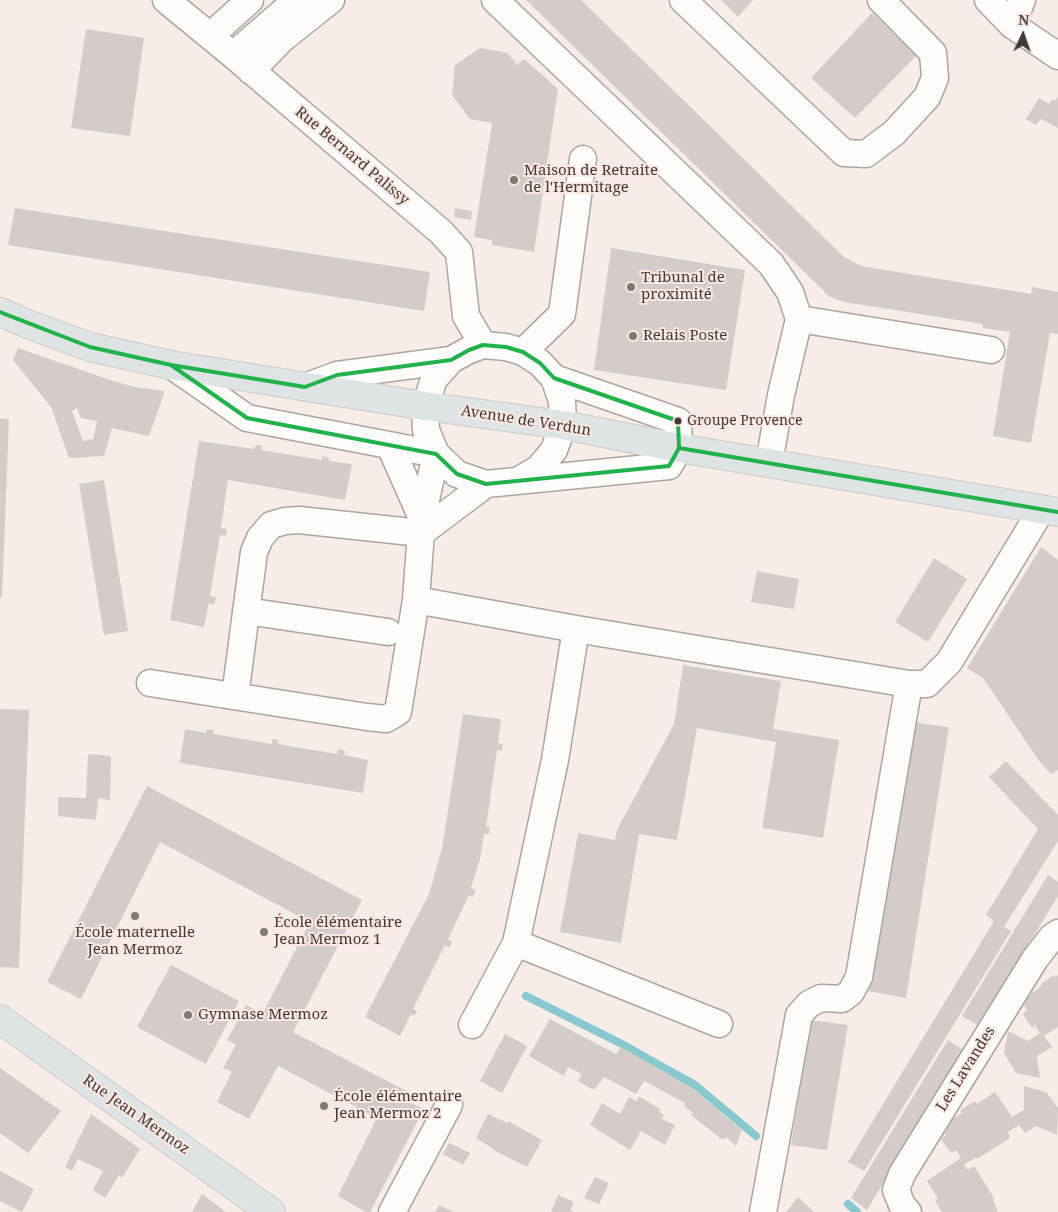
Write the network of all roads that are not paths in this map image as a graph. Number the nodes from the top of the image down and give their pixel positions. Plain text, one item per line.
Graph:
1 (166, 0) edge
2 (250, 0) edge
3 (297, 0) edge
4 (331, 0) edge
5 (495, 0) edge
6 (683, 0) edge
7 (881, 0) edge
8 (988, 0) edge
9 (1022, 0) edge
10 (1012, 25) junction
11 (210, 36) junction
12 (1058, 56) edge
13 (242, 63) junction
14 (583, 159) dead end
15 (0, 312) edge
16 (798, 319) junction
17 (484, 345) junction
18 (991, 350) dead end
19 (523, 352) junction
20 (451, 360) junction
21 (171, 365) junction
22 (554, 378) junction
23 (305, 387) junction
24 (425, 406) junction
25 (563, 425) junction
26 (390, 446) junction
27 (679, 448) junction
28 (436, 454) junction
29 (769, 463) junction
30 (515, 482) junction
31 (486, 484) junction
32 (1050, 511) edge
33 (421, 525) junction
34 (416, 600) junction
35 (246, 611) junction
36 (576, 629) junction
37 (388, 632) dead end
38 (150, 683) dead end
39 (909, 684) junction
40 (235, 696) junction
41 (1058, 933) edge
42 (516, 943) junction
43 (0, 1019) edge
44 (719, 1024) dead end
45 (472, 1025) dead end
46 (449, 1105) dead end
47 (272, 1212) edge
48 (392, 1212) edge
49 (763, 1212) edge
50 (908, 1212) edge

1 - 11 street, Rue Bernard Palissy
2 - 11 street
3 - 13 street
4 - 13 street
5 - 16 street
6 - 7 street
8 - 10 street
9 - 10 street
10 - 12 street
11 - 13 street, Rue Bernard Palissy
13 - 17 street, Rue Bernard Palissy
14 - 19 street
15 - 21 main road, Avenue de Verdun
16 - 18 street
16 - 29 street
17 - 19 street
17 - 20 street
19 - 22 street
20 - 23 street
20 - 24 street
21 - 23 main road, Avenue de Verdun
21 - 26 street
22 - 25 street
22 - 27 street
23 - 24 main road, Avenue de Verdun
24 - 25 main road, Avenue de Verdun
24 - 28 street
25 - 27 main road, Avenue de Verdun
25 - 30 street
26 - 28 street
26 - 33 street
27 - 29 main road, Avenue de Verdun
27 - 30 street
28 - 31 street
28 - 33 street
29 - 32 main road, Avenue de Verdun
30 - 31 street
31 - 33 street
32 - 39 street
33 - 34 street
33 - 35 street
34 - 36 street
34 - 40 street
35 - 37 street
35 - 40 street
36 - 39 street
36 - 42 street
38 - 40 street
39 - 49 street
41 - 50 street, Les Lavandes
42 - 44 street
42 - 45 street
43 - 47 main road, Rue Jean Mermoz
46 - 48 street

